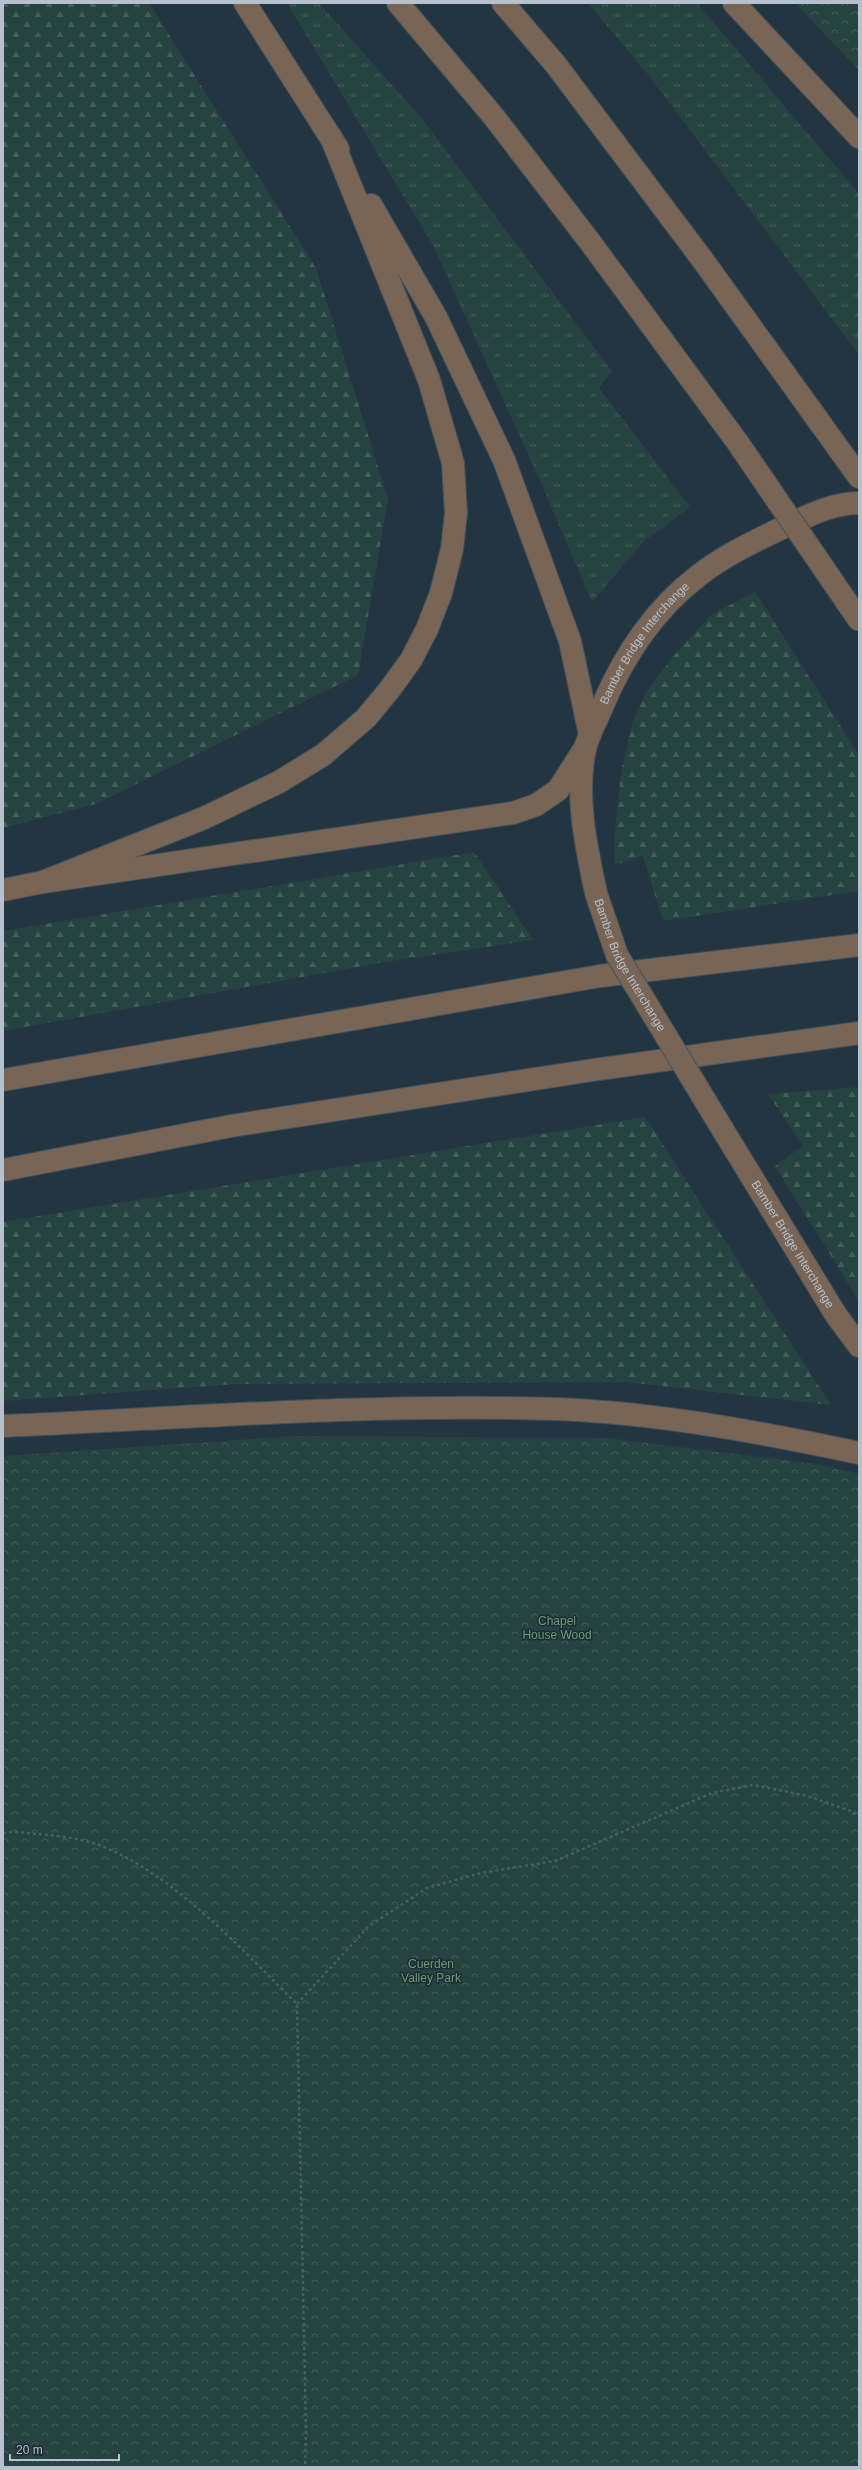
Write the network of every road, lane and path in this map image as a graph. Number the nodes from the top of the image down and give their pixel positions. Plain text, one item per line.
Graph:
1 (245, 3) edge
2 (398, 3) edge
3 (504, 3) edge
4 (734, 3) edge
5 (331, 137) junction
6 (859, 137) edge
7 (859, 477) edge
8 (859, 503) edge
9 (859, 620) edge
10 (588, 741) junction
11 (43, 882) junction
12 (3, 890) edge
13 (859, 945) edge
14 (859, 1034) edge
15 (3, 1080) edge
16 (3, 1170) edge
17 (859, 1346) edge
18 (3, 1426) edge
19 (859, 1453) edge
20 (859, 1817) edge
21 (3, 1833) edge
22 (297, 2004) junction
23 (305, 2467) edge

1 - 5 highway
2 - 9 highway, bridge
3 - 7 highway
4 - 6 highway
5 - 10 highway
5 - 11 highway
8 - 10 highway, Bamber Bridge Interchange
10 - 11 highway
10 - 17 highway, Bamber Bridge Interchange, bridge
11 - 12 highway
13 - 15 highway
14 - 16 highway
18 - 19 highway
20 - 22 path
21 - 22 path
22 - 23 path

